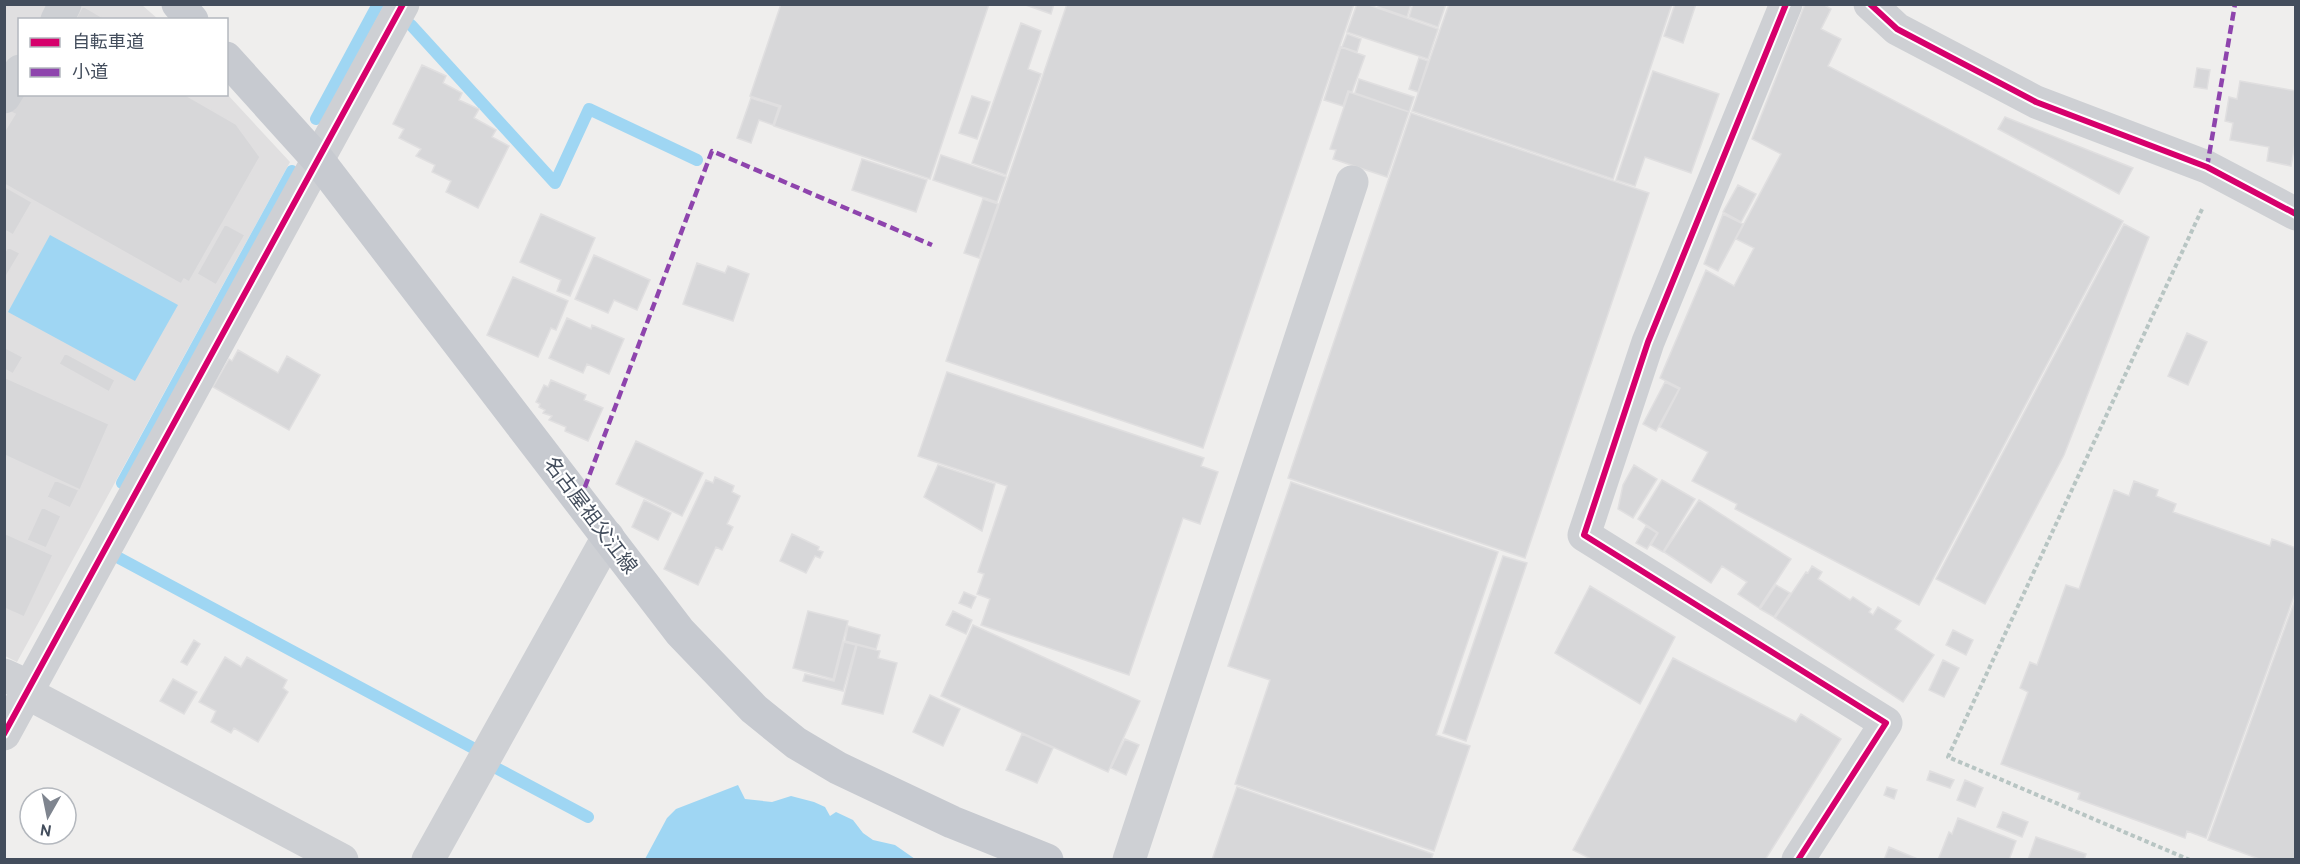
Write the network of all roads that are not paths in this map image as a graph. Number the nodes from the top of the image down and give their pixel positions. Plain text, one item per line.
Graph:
1 (65, 4) edge
2 (178, 4) edge
3 (403, 4) edge
4 (1786, 4) edge
5 (1870, 4) edge
6 (58, 18) edge
7 (190, 18) edge
8 (228, 60) edge
9 (18, 74) edge
10 (4, 97) edge
11 (319, 161) junction
12 (1352, 182) dead end
13 (2295, 214) edge
14 (608, 537) junction
15 (21, 685) edge
16 (4, 734) edge
17 (342, 860) edge
18 (428, 860) edge
19 (1047, 860) edge
20 (1129, 860) edge
21 (1798, 860) edge

1 - 6 street
2 - 7 main road
3 - 11 street
4 - 21 street
5 - 13 street
8 - 11 main road, 名古屋祖父江線
9 - 10 street
11 - 14 main road, 名古屋祖父江線
11 - 15 street
12 - 20 street
14 - 18 street
14 - 19 main road, 名古屋祖父江線
15 - 16 street
15 - 17 street

